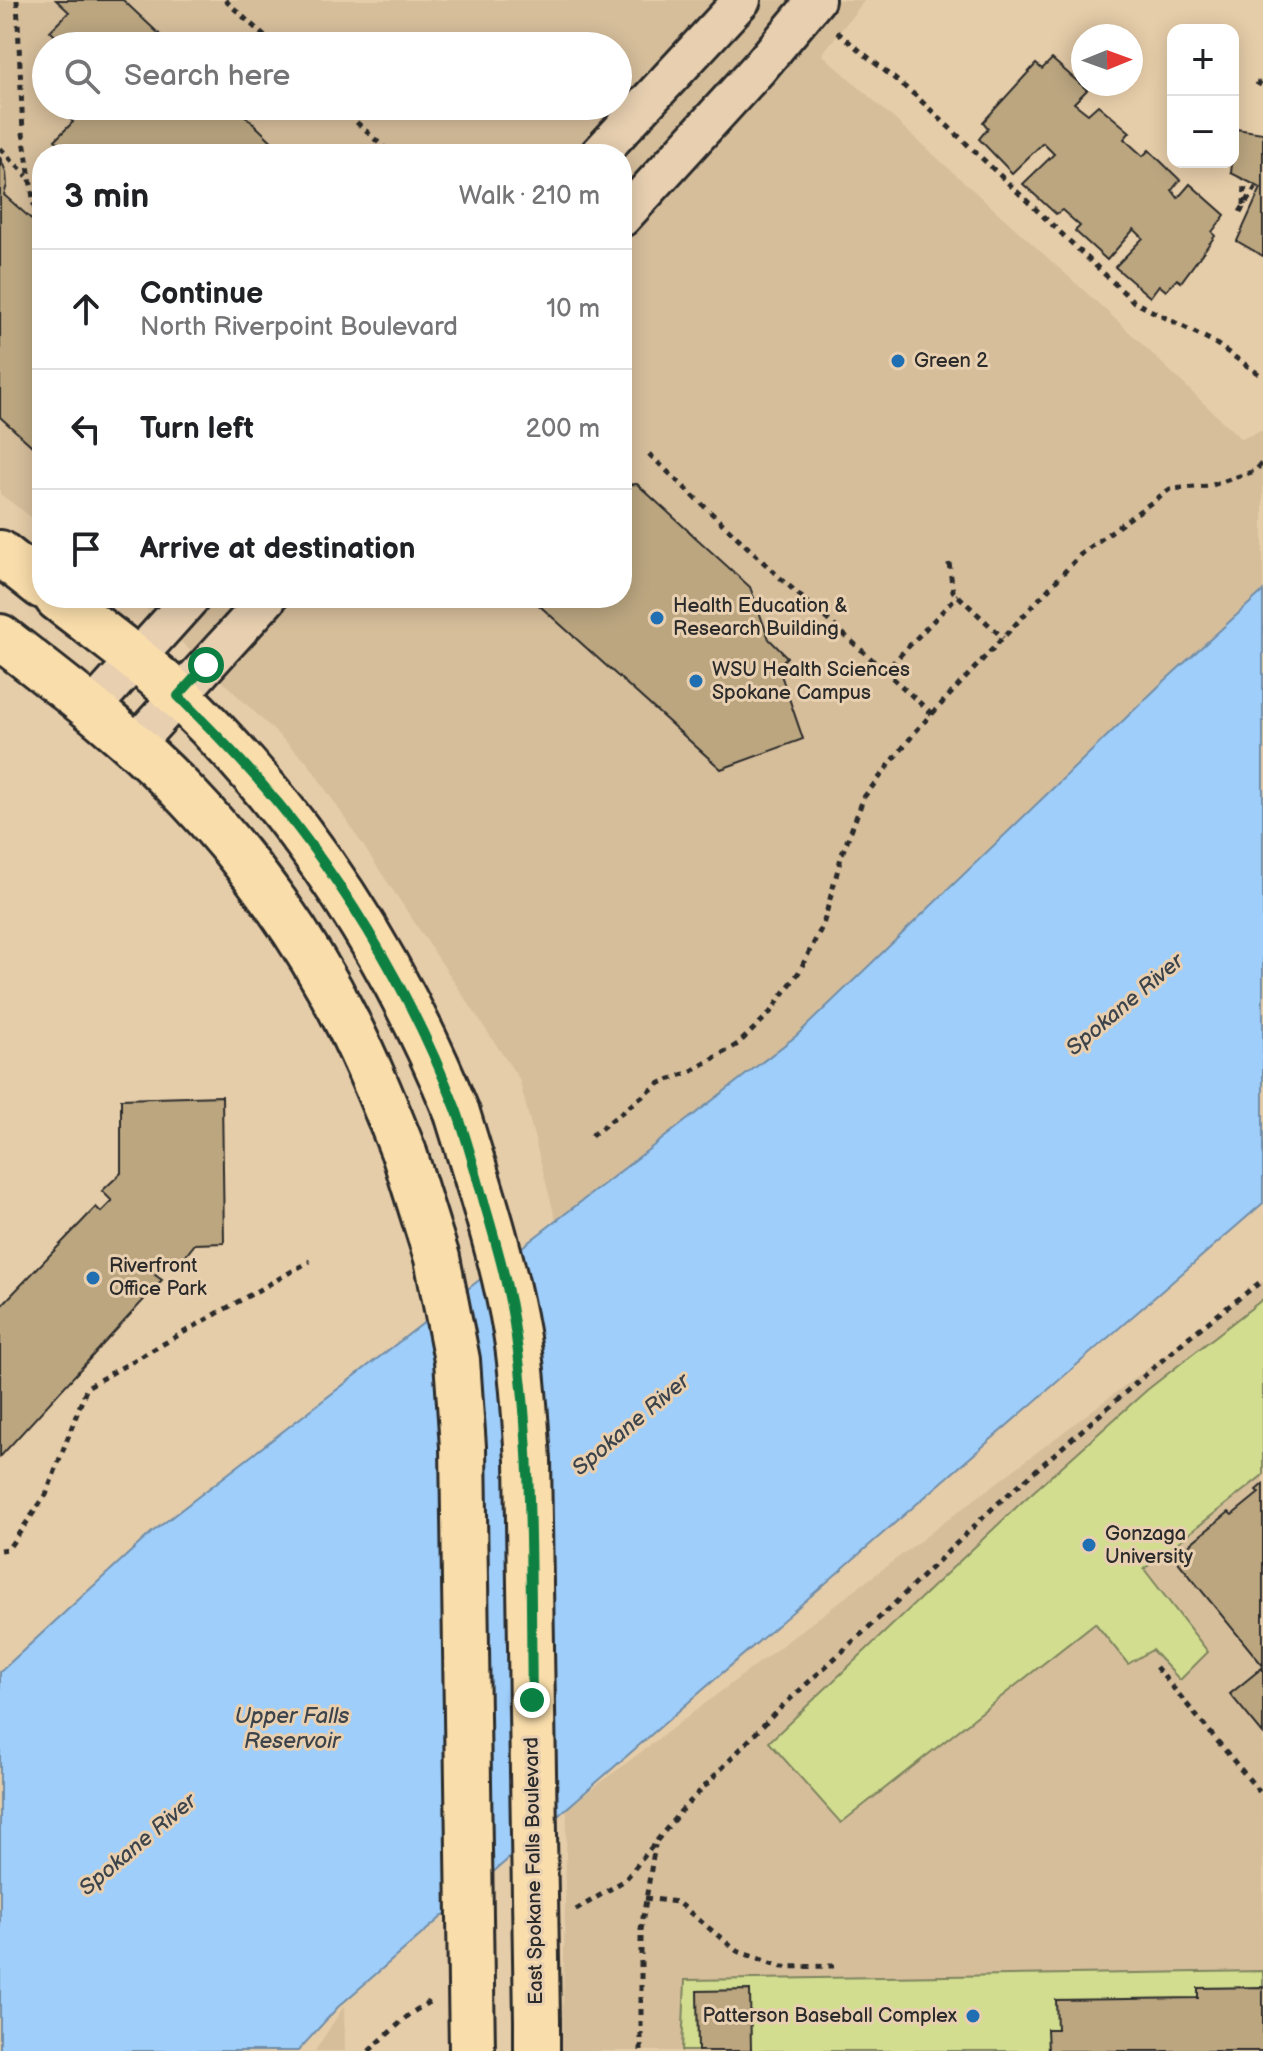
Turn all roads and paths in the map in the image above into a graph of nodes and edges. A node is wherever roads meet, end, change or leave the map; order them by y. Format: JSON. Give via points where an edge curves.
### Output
{"nodes":[{"id":1,"x":17,"y":0,"type":"edge"},
{"id":2,"x":225,"y":0,"type":"edge"},
{"id":3,"x":742,"y":0,"type":"edge"},
{"id":4,"x":816,"y":0,"type":"edge"},
{"id":5,"x":716,"y":29,"type":"junction"},
{"id":6,"x":260,"y":32,"type":"edge"},
{"id":7,"x":837,"y":32,"type":"dead end"},
{"id":8,"x":759,"y":68,"type":"junction"},
{"id":9,"x":1256,"y":82,"type":"dead end"},
{"id":10,"x":1263,"y":86,"type":"edge"},
{"id":11,"x":632,"y":119,"type":"edge"},
{"id":12,"x":354,"y":120,"type":"edge"},
{"id":13,"x":631,"y":120,"type":"edge"},
{"id":14,"x":380,"y":144,"type":"edge"},
{"id":15,"x":608,"y":144,"type":"edge"},
{"id":16,"x":0,"y":148,"type":"edge"},
{"id":17,"x":29,"y":178,"type":"junction"},
{"id":18,"x":1245,"y":183,"type":"dead end"},
{"id":19,"x":1256,"y":187,"type":"dead end"},
{"id":20,"x":32,"y":195,"type":"edge"},
{"id":21,"x":1244,"y":206,"type":"junction"},
{"id":22,"x":632,"y":207,"type":"edge"},
{"id":23,"x":1240,"y":212,"type":"dead end"},
{"id":24,"x":1263,"y":377,"type":"edge"},
{"id":25,"x":649,"y":454,"type":"dead end"},
{"id":26,"x":1263,"y":462,"type":"edge"},
{"id":27,"x":0,"y":553,"type":"edge"},
{"id":28,"x":949,"y":563,"type":"dead end"},
{"id":29,"x":32,"y":578,"type":"edge"},
{"id":30,"x":958,"y":595,"type":"junction"},
{"id":31,"x":70,"y":608,"type":"edge"},
{"id":32,"x":182,"y":608,"type":"edge"},
{"id":33,"x":259,"y":608,"type":"edge"},
{"id":34,"x":0,"y":637,"type":"edge"},
{"id":35,"x":1003,"y":638,"type":"junction"},
{"id":36,"x":135,"y":659,"type":"junction"},
{"id":37,"x":885,"y":671,"type":"junction"},
{"id":38,"x":178,"y":696,"type":"junction"},
{"id":39,"x":92,"y":708,"type":"junction"},
{"id":40,"x":932,"y":714,"type":"junction"},
{"id":41,"x":134,"y":745,"type":"junction"},
{"id":42,"x":591,"y":1136,"type":"dead end"},
{"id":43,"x":310,"y":1261,"type":"dead end"},
{"id":44,"x":1263,"y":1280,"type":"edge"},
{"id":45,"x":0,"y":1550,"type":"edge"},
{"id":46,"x":1156,"y":1667,"type":"dead end"},
{"id":47,"x":1263,"y":1796,"type":"edge"},
{"id":48,"x":656,"y":1842,"type":"junction"},
{"id":49,"x":645,"y":1898,"type":"junction"},
{"id":50,"x":572,"y":1913,"type":"dead end"},
{"id":51,"x":834,"y":1966,"type":"dead end"},
{"id":52,"x":437,"y":1997,"type":"dead end"},
{"id":53,"x":537,"y":2036,"type":"edge"},
{"id":54,"x":369,"y":2051,"type":"edge"},
{"id":55,"x":472,"y":2051,"type":"edge"},
{"id":56,"x":641,"y":2051,"type":"edge"}],
"edges":[{"from":1,"to":17,"type":"path"},
{"from":2,"to":6,"type":"path"},
{"from":3,"to":5,"type":"street"},
{"from":4,"to":8,"type":"street"},
{"from":5,"to":8,"type":"street"},
{"from":5,"to":11,"type":"street"},
{"from":7,"to":24,"type":"path","via":[[916,96],[1134,302],[1212,341]]},
{"from":8,"to":22,"type":"street"},
{"from":9,"to":10,"type":"path"},
{"from":12,"to":14,"type":"path"},
{"from":13,"to":15,"type":"street"},
{"from":16,"to":17,"type":"path"},
{"from":17,"to":20,"type":"path"},
{"from":18,"to":21,"type":"path"},
{"from":19,"to":21,"type":"path"},
{"from":21,"to":23,"type":"path"},
{"from":25,"to":37,"type":"path"},
{"from":26,"to":35,"type":"path","via":[[1255,471],[1209,486],[1170,489],[1083,552]]},
{"from":27,"to":29,"type":"main road"},
{"from":28,"to":30,"type":"path"},
{"from":30,"to":35,"type":"path"},
{"from":30,"to":37,"type":"path"},
{"from":31,"to":36,"type":"main road","name":"East Spokane Falls Boulevard"},
{"from":32,"to":36,"type":"street"},
{"from":33,"to":38,"type":"street"},
{"from":34,"to":39,"type":"main road"},
{"from":35,"to":40,"type":"path"},
{"from":36,"to":38,"type":"main road","name":"East Spokane Falls Boulevard"},
{"from":36,"to":39,"type":"street"},
{"from":37,"to":40,"type":"path"},
{"from":38,"to":41,"type":"street"},
{"from":38,"to":53,"type":"main road","name":"East Spokane Falls Boulevard","bridge":true,"via":[[306,838],[378,948],[457,1113],[503,1270],[516,1334],[528,1460]]},
{"from":39,"to":41,"type":"main road"},
{"from":40,"to":42,"type":"path","via":[[864,797],[823,925],[769,1014],[738,1044],[660,1083]]},
{"from":41,"to":55,"type":"main road","bridge":true,"via":[[236,854],[292,929],[345,1018],[404,1153],[437,1258],[457,1360],[463,1447]]},
{"from":43,"to":45,"type":"path","via":[[87,1387],[46,1495],[8,1549]]},
{"from":44,"to":48,"type":"path","via":[[1190,1336],[996,1505],[776,1712]]},
{"from":46,"to":47,"type":"path"},
{"from":48,"to":49,"type":"path"},
{"from":48,"to":50,"type":"path","via":[[625,1880]]},
{"from":49,"to":51,"type":"path","via":[[677,1902],[737,1951],[782,1967]]},
{"from":49,"to":56,"type":"path"},
{"from":52,"to":54,"type":"path"}]}
